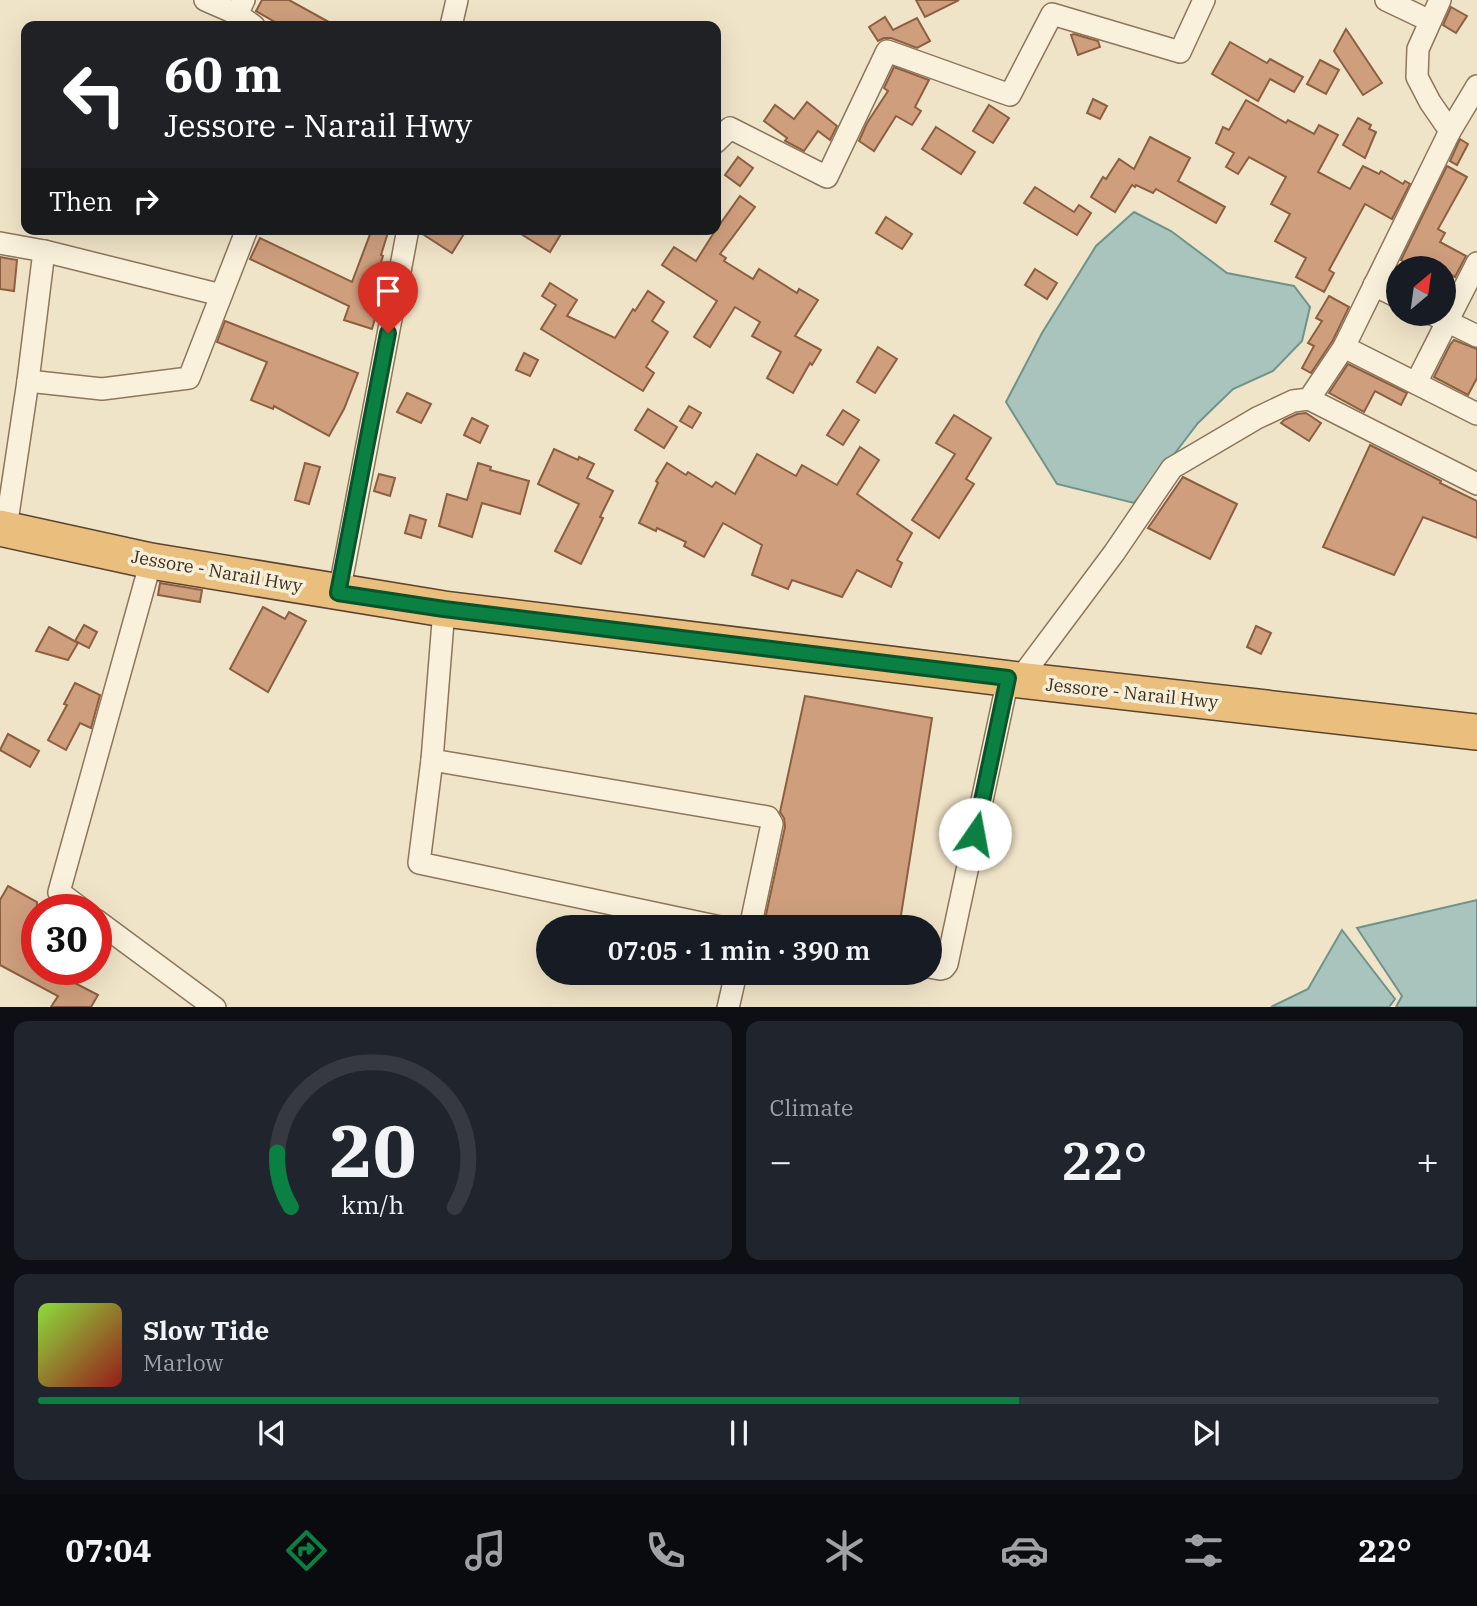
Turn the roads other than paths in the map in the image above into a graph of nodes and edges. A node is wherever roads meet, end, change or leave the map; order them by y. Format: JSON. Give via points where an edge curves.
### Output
{"nodes":[{"id":1,"x":205,"y":0,"type":"edge"},
{"id":2,"x":457,"y":0,"type":"edge"},
{"id":3,"x":1204,"y":0,"type":"edge"},
{"id":4,"x":1387,"y":0,"type":"edge"},
{"id":5,"x":1440,"y":0,"type":"edge"},
{"id":6,"x":245,"y":14,"type":"edge"},
{"id":7,"x":1428,"y":20,"type":"dead end"},
{"id":8,"x":452,"y":21,"type":"edge"},
{"id":9,"x":1477,"y":86,"type":"edge"},
{"id":10,"x":1450,"y":131,"type":"junction"},
{"id":11,"x":721,"y":137,"type":"edge"},
{"id":12,"x":245,"y":235,"type":"edge"},
{"id":13,"x":407,"y":235,"type":"edge"},
{"id":14,"x":0,"y":243,"type":"edge"},
{"id":15,"x":44,"y":251,"type":"junction"},
{"id":16,"x":1477,"y":263,"type":"edge"},
{"id":17,"x":1374,"y":285,"type":"junction"},
{"id":18,"x":1386,"y":291,"type":"edge"},
{"id":19,"x":1456,"y":293,"type":"edge"},
{"id":20,"x":221,"y":295,"type":"junction"},
{"id":21,"x":1436,"y":326,"type":"edge"},
{"id":22,"x":1456,"y":326,"type":"edge"},
{"id":23,"x":1477,"y":336,"type":"edge"},
{"id":24,"x":1344,"y":347,"type":"junction"},
{"id":25,"x":27,"y":381,"type":"junction"},
{"id":26,"x":1416,"y":383,"type":"junction"},
{"id":27,"x":1309,"y":399,"type":"junction"},
{"id":28,"x":1477,"y":414,"type":"edge"},
{"id":29,"x":1477,"y":484,"type":"edge"},
{"id":30,"x":3,"y":528,"type":"edge"},
{"id":31,"x":151,"y":561,"type":"junction"},
{"id":32,"x":338,"y":593,"type":"junction"},
{"id":33,"x":444,"y":609,"type":"junction"},
{"id":34,"x":1014,"y":679,"type":"junction"},
{"id":35,"x":1477,"y":732,"type":"edge"},
{"id":36,"x":432,"y":760,"type":"junction"},
{"id":37,"x":62,"y":894,"type":"edge"},
{"id":38,"x":664,"y":915,"type":"edge"},
{"id":39,"x":753,"y":915,"type":"edge"},
{"id":40,"x":112,"y":932,"type":"edge"},
{"id":41,"x":942,"y":968,"type":"edge"},
{"id":42,"x":733,"y":985,"type":"edge"},
{"id":43,"x":215,"y":1007,"type":"edge"},
{"id":44,"x":728,"y":1007,"type":"edge"}],
"edges":[{"from":1,"to":6,"type":"street"},
{"from":2,"to":8,"type":"street"},
{"from":3,"to":11,"type":"street","via":[[1180,52],[1052,14],[1010,95],[887,51],[827,177],[730,128]]},
{"from":4,"to":7,"type":"street"},
{"from":5,"to":10,"type":"street","via":[[1418,49],[1417,77]]},
{"from":9,"to":10,"type":"street"},
{"from":10,"to":17,"type":"street"},
{"from":12,"to":20,"type":"street"},
{"from":13,"to":32,"type":"street"},
{"from":14,"to":15,"type":"street"},
{"from":15,"to":20,"type":"street"},
{"from":15,"to":25,"type":"street"},
{"from":16,"to":19,"type":"street"},
{"from":17,"to":18,"type":"street"},
{"from":17,"to":24,"type":"street"},
{"from":20,"to":25,"type":"street","via":[[189,378],[102,390]]},
{"from":21,"to":26,"type":"street"},
{"from":22,"to":23,"type":"street"},
{"from":24,"to":26,"type":"street"},
{"from":24,"to":27,"type":"street"},
{"from":25,"to":30,"type":"street"},
{"from":26,"to":28,"type":"street"},
{"from":27,"to":29,"type":"street"},
{"from":27,"to":34,"type":"street","via":[[1293,401],[1257,418],[1172,468],[1114,554]]},
{"from":30,"to":31,"type":"highway","name":"Jessore - Narail Hwy"},
{"from":31,"to":32,"type":"highway","name":"Jessore - Narail Hwy"},
{"from":31,"to":37,"type":"street"},
{"from":32,"to":33,"type":"highway","name":"Jessore - Narail Hwy"},
{"from":33,"to":34,"type":"highway","name":"Jessore - Narail Hwy"},
{"from":33,"to":36,"type":"street"},
{"from":34,"to":35,"type":"highway","name":"Jessore - Narail Hwy"},
{"from":34,"to":41,"type":"street","via":[[947,964]]},
{"from":36,"to":38,"type":"street","via":[[419,863]]},
{"from":36,"to":39,"type":"street","via":[[768,817],[772,824]]},
{"from":40,"to":43,"type":"street"},
{"from":42,"to":44,"type":"street"}]}
